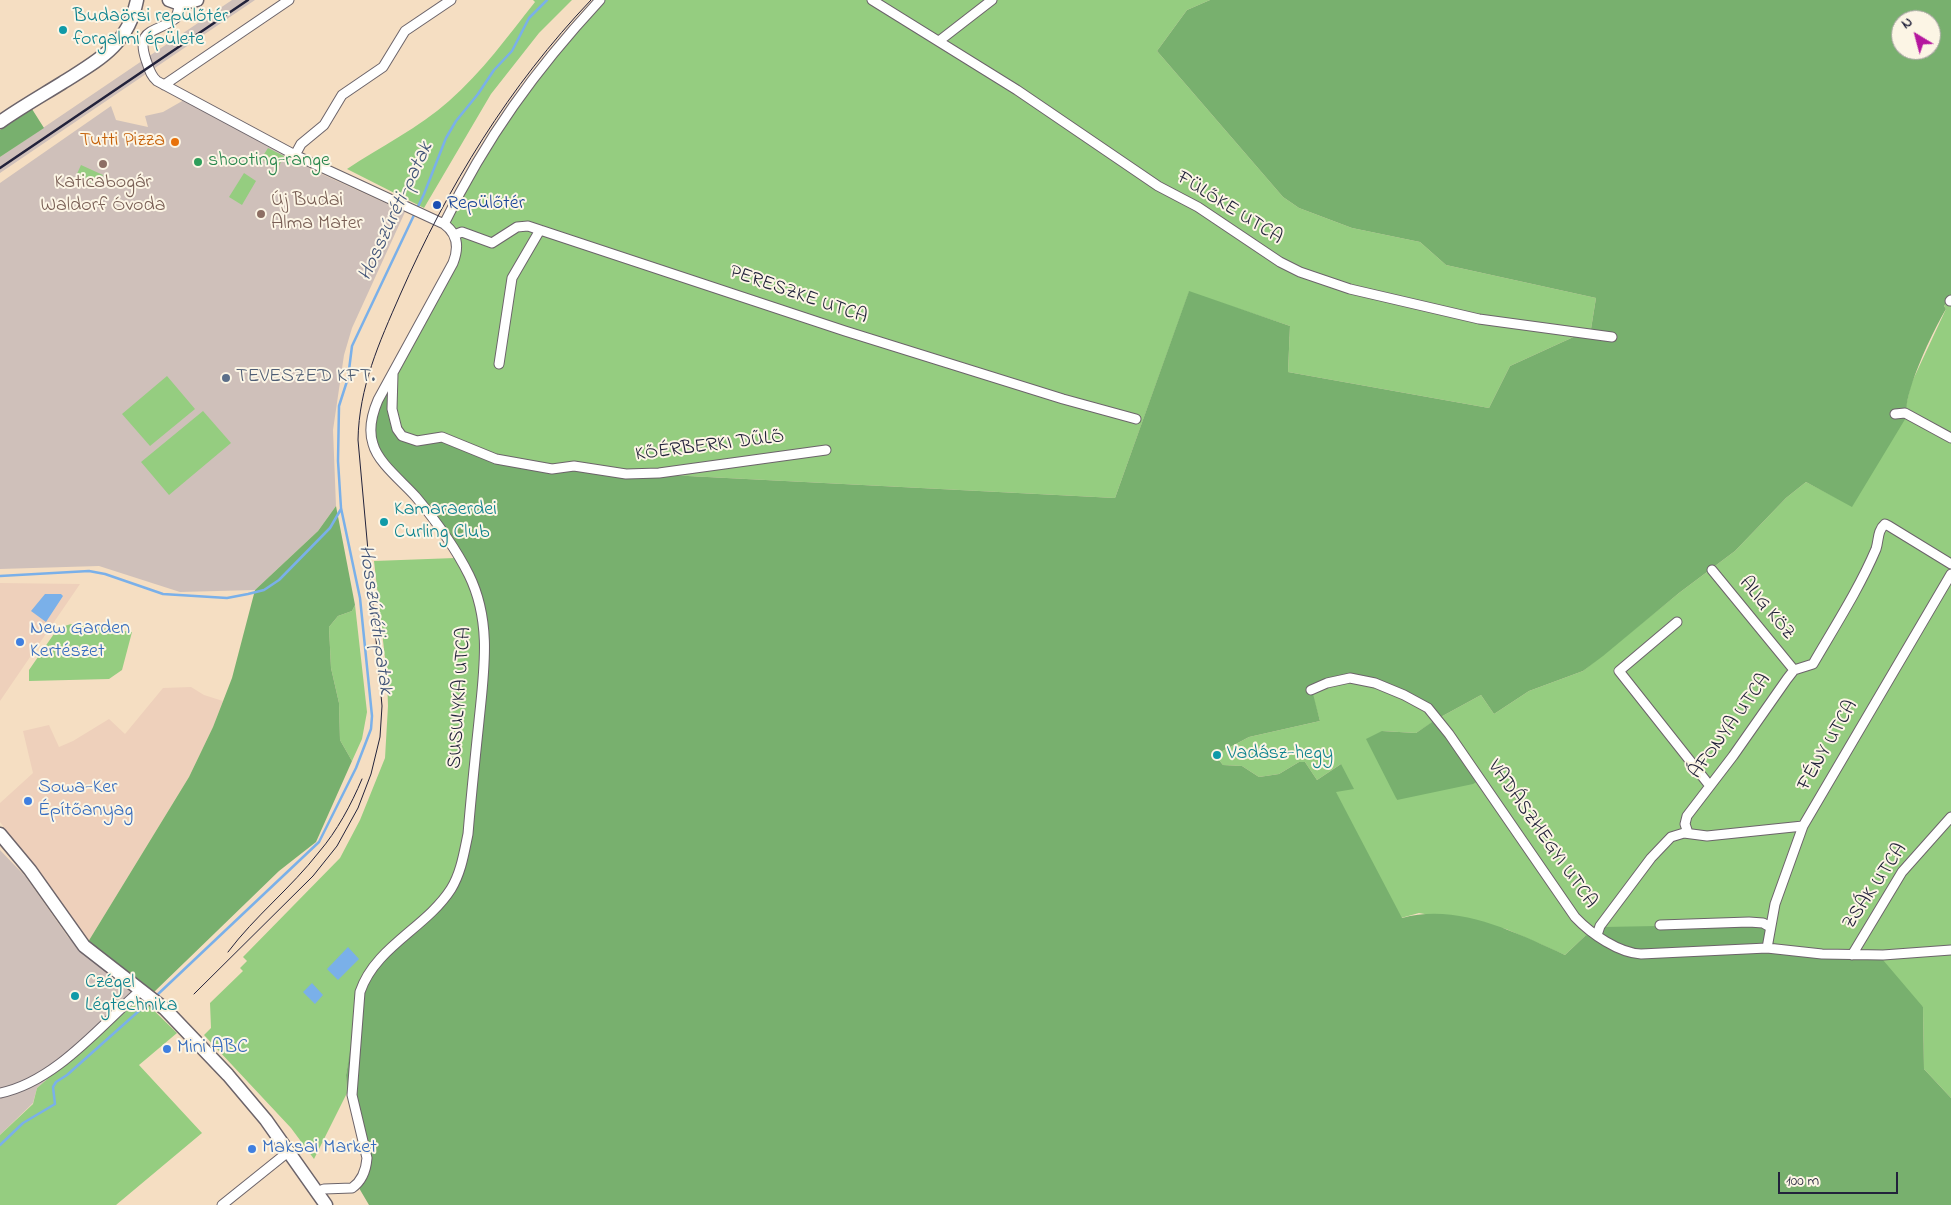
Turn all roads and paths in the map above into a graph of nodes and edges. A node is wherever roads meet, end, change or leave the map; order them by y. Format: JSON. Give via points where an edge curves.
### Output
{"nodes":[{"id":1,"x":136,"y":0,"type":"edge"},
{"id":2,"x":197,"y":0,"type":"edge"},
{"id":3,"x":289,"y":0,"type":"edge"},
{"id":4,"x":451,"y":0,"type":"edge"},
{"id":5,"x":600,"y":0,"type":"edge"},
{"id":6,"x":872,"y":0,"type":"edge"},
{"id":7,"x":992,"y":0,"type":"edge"},
{"id":8,"x":174,"y":2,"type":"edge"},
{"id":9,"x":939,"y":41,"type":"junction"},
{"id":10,"x":164,"y":85,"type":"junction"},
{"id":11,"x":0,"y":122,"type":"edge"},
{"id":12,"x":295,"y":155,"type":"junction"},
{"id":13,"x":444,"y":224,"type":"junction"},
{"id":14,"x":540,"y":230,"type":"junction"},
{"id":15,"x":454,"y":235,"type":"junction"},
{"id":16,"x":1612,"y":337,"type":"dead end"},
{"id":17,"x":498,"y":364,"type":"dead end"},
{"id":18,"x":393,"y":371,"type":"junction"},
{"id":19,"x":1895,"y":414,"type":"dead end"},
{"id":20,"x":1136,"y":419,"type":"dead end"},
{"id":21,"x":1951,"y":438,"type":"edge"},
{"id":22,"x":826,"y":450,"type":"dead end"},
{"id":23,"x":1951,"y":564,"type":"edge"},
{"id":24,"x":1712,"y":570,"type":"dead end"},
{"id":25,"x":1951,"y":574,"type":"edge"},
{"id":26,"x":1677,"y":622,"type":"dead end"},
{"id":27,"x":1794,"y":670,"type":"junction"},
{"id":28,"x":1312,"y":690,"type":"dead end"},
{"id":29,"x":1710,"y":786,"type":"junction"},
{"id":30,"x":1951,"y":817,"type":"edge"},
{"id":31,"x":1803,"y":826,"type":"junction"},
{"id":32,"x":1688,"y":833,"type":"junction"},
{"id":33,"x":0,"y":834,"type":"edge"},
{"id":34,"x":1660,"y":925,"type":"dead end"},
{"id":35,"x":1770,"y":926,"type":"junction"},
{"id":36,"x":1597,"y":935,"type":"junction"},
{"id":37,"x":1767,"y":948,"type":"junction"},
{"id":38,"x":1951,"y":950,"type":"edge"},
{"id":39,"x":1852,"y":956,"type":"junction"},
{"id":40,"x":149,"y":996,"type":"junction"},
{"id":41,"x":0,"y":1093,"type":"edge"},
{"id":42,"x":288,"y":1152,"type":"junction"},
{"id":43,"x":317,"y":1192,"type":"junction"},
{"id":44,"x":222,"y":1205,"type":"edge"},
{"id":45,"x":326,"y":1205,"type":"edge"}],
"edges":[{"from":1,"to":11,"type":"street","via":[[130,23],[113,48]]},
{"from":2,"to":8,"type":"street"},
{"from":3,"to":10,"type":"street"},
{"from":4,"to":12,"type":"street","via":[[405,32],[384,67],[342,95],[324,125],[301,144]]},
{"from":5,"to":13,"type":"street","via":[[563,40],[513,104]]},
{"from":6,"to":9,"type":"street","name":"FÜLŐKE UTCA"},
{"from":7,"to":9,"type":"street"},
{"from":8,"to":10,"type":"street","via":[[176,18],[143,38],[142,49],[150,74]]},
{"from":9,"to":16,"type":"street","name":"FÜLŐKE UTCA","via":[[1122,163],[1300,272],[1358,292],[1479,319]]},
{"from":10,"to":12,"type":"street"},
{"from":12,"to":13,"type":"street"},
{"from":13,"to":15,"type":"street"},
{"from":14,"to":15,"type":"street","name":"PERESZKE UTCA","via":[[517,226],[492,244],[462,232]]},
{"from":14,"to":17,"type":"street","via":[[512,278]]},
{"from":14,"to":20,"type":"street","name":"PERESZKE UTCA","via":[[844,330]]},
{"from":15,"to":18,"type":"street","name":"SUSULYKA UTCA","via":[[457,248],[453,262]]},
{"from":18,"to":22,"type":"street","name":"KŐÉRBERKI DŰLŐ","via":[[392,410],[402,436],[417,441],[442,437],[496,459],[552,469],[574,466],[626,474],[659,473]]},
{"from":18,"to":43,"type":"street","name":"SUSULYKA UTCA","via":[[373,412],[372,444],[380,459],[399,477],[446,535],[469,576],[482,612],[484,665],[463,861],[452,888],[443,900],[376,963],[363,983],[352,1095],[366,1166],[361,1180],[352,1188]]},
{"from":19,"to":21,"type":"street","via":[[1905,413]]},
{"from":23,"to":27,"type":"street","name":"ÁFONYA UTCA","via":[[1885,524],[1856,588],[1813,664]]},
{"from":24,"to":27,"type":"street","name":"ALIG KÖZ"},
{"from":25,"to":31,"type":"street","name":"FÉNY UTCA"},
{"from":26,"to":29,"type":"street","via":[[1619,671]]},
{"from":27,"to":29,"type":"street","name":"ÁFONYA UTCA"},
{"from":28,"to":36,"type":"street","name":"VADÁSZHEGYI UTCA","via":[[1339,679],[1361,679],[1428,708],[1570,910],[1581,924]]},
{"from":29,"to":32,"type":"street","name":"ÁFONYA UTCA","via":[[1687,816]]},
{"from":30,"to":39,"type":"street","name":"ZSÁK UTCA","via":[[1906,867]]},
{"from":31,"to":32,"type":"street","via":[[1706,836]]},
{"from":31,"to":35,"type":"street","name":"FÉNY UTCA"},
{"from":32,"to":36,"type":"street","via":[[1677,834],[1665,841],[1600,926]]},
{"from":33,"to":40,"type":"street","via":[[84,946]]},
{"from":34,"to":35,"type":"street","via":[[1749,922]]},
{"from":35,"to":37,"type":"street","name":"FÉNY UTCA"},
{"from":36,"to":37,"type":"street","name":"VADÁSZHEGYI UTCA","via":[[1633,954]]},
{"from":37,"to":39,"type":"street","name":"VADÁSZHEGYI UTCA"},
{"from":38,"to":39,"type":"street","name":"VADÁSZHEGYI UTCA"},
{"from":40,"to":41,"type":"street","via":[[32,1083]]},
{"from":40,"to":42,"type":"street","via":[[187,1030],[228,1075]]},
{"from":42,"to":43,"type":"street"},
{"from":42,"to":44,"type":"street"},
{"from":43,"to":45,"type":"street"}]}
